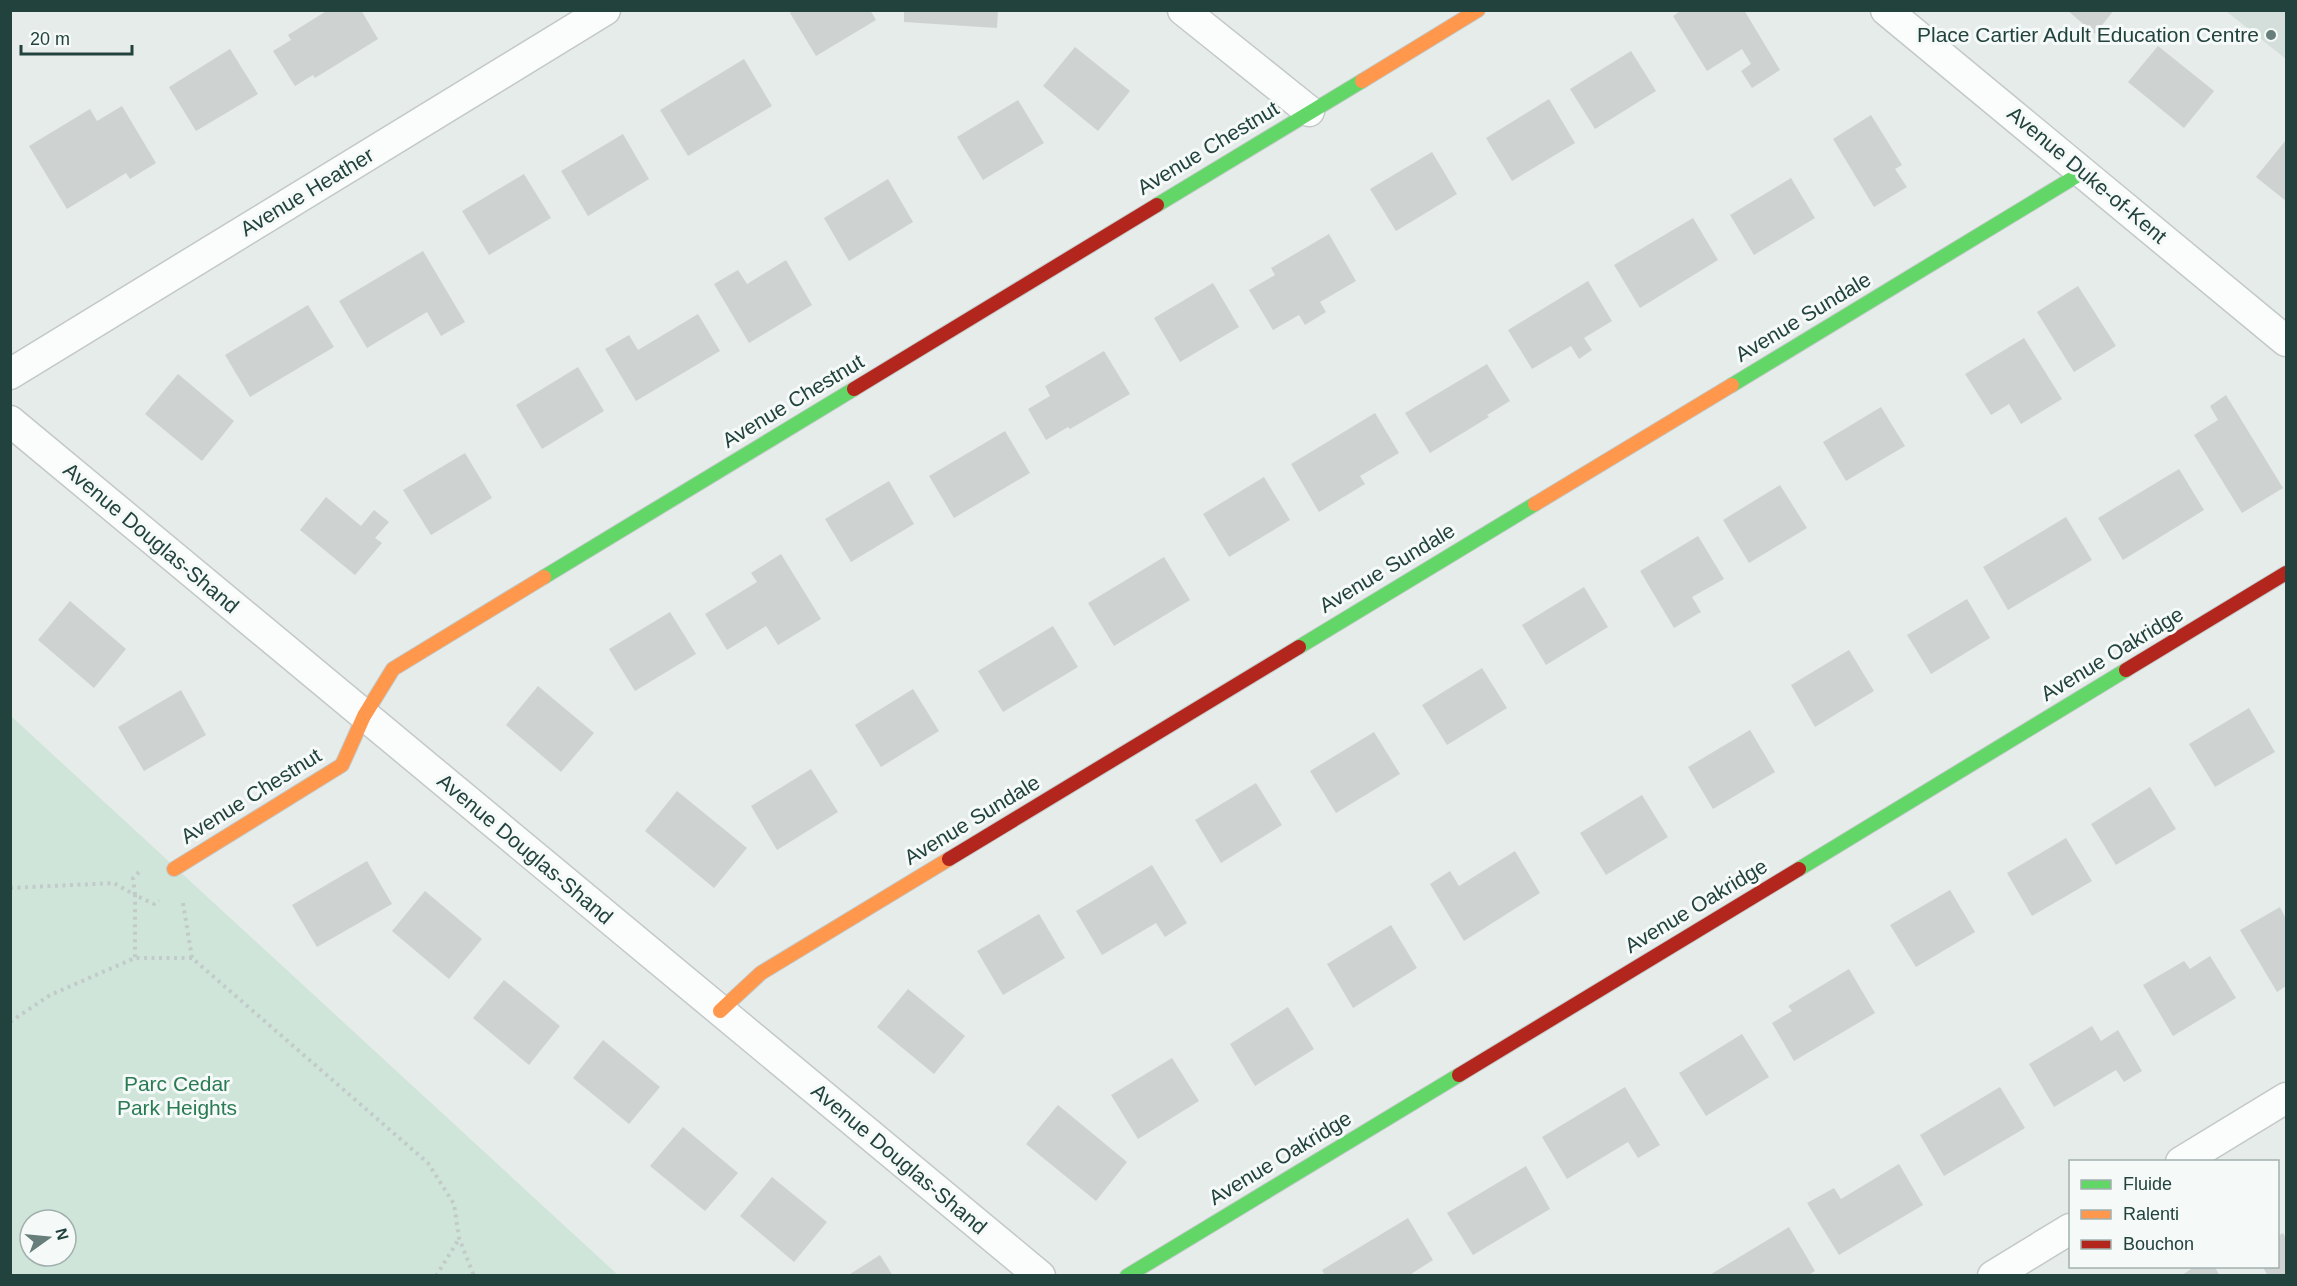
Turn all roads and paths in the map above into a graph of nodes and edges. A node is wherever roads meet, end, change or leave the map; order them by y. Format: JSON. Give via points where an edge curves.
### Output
{"nodes":[{"id":1,"x":605,"y":10,"type":"edge"},
{"id":2,"x":1183,"y":10,"type":"edge"},
{"id":3,"x":1478,"y":10,"type":"edge"},
{"id":4,"x":1886,"y":10,"type":"edge"},
{"id":5,"x":1309,"y":111,"type":"junction"},
{"id":6,"x":2083,"y":172,"type":"junction"},
{"id":7,"x":2286,"y":341,"type":"edge"},
{"id":8,"x":10,"y":374,"type":"edge"},
{"id":9,"x":10,"y":421,"type":"edge"},
{"id":10,"x":2286,"y":573,"type":"edge"},
{"id":11,"x":364,"y":716,"type":"junction"},
{"id":12,"x":174,"y":869,"type":"dead end"},
{"id":13,"x":133,"y":878,"type":"dead end"},
{"id":14,"x":10,"y":888,"type":"edge"},
{"id":15,"x":135,"y":895,"type":"junction"},
{"id":16,"x":183,"y":902,"type":"dead end"},
{"id":17,"x":154,"y":904,"type":"dead end"},
{"id":18,"x":135,"y":958,"type":"junction"},
{"id":19,"x":192,"y":958,"type":"junction"},
{"id":20,"x":720,"y":1011,"type":"junction"},
{"id":21,"x":10,"y":1022,"type":"edge"},
{"id":22,"x":2286,"y":1098,"type":"edge"},
{"id":23,"x":2183,"y":1160,"type":"edge"},
{"id":24,"x":2069,"y":1230,"type":"edge"},
{"id":25,"x":459,"y":1238,"type":"junction"},
{"id":26,"x":436,"y":1275,"type":"edge"},
{"id":27,"x":474,"y":1275,"type":"edge"},
{"id":28,"x":1040,"y":1275,"type":"edge"},
{"id":29,"x":1127,"y":1275,"type":"edge"},
{"id":30,"x":1993,"y":1275,"type":"edge"}],
"edges":[{"from":1,"to":8,"type":"street","name":"Avenue Heather"},
{"from":2,"to":5,"type":"street"},
{"from":3,"to":5,"type":"street","name":"Avenue Chestnut"},
{"from":4,"to":6,"type":"street","name":"Avenue Duke-of-Kent"},
{"from":5,"to":11,"type":"street","name":"Avenue Chestnut","via":[[393,669]]},
{"from":6,"to":7,"type":"street","name":"Avenue Duke-of-Kent"},
{"from":6,"to":20,"type":"street","name":"Avenue Sundale","via":[[761,973]]},
{"from":9,"to":11,"type":"street","name":"Avenue Douglas-Shand"},
{"from":10,"to":29,"type":"street","name":"Avenue Oakridge"},
{"from":11,"to":12,"type":"street","name":"Avenue Chestnut","via":[[342,765]]},
{"from":11,"to":20,"type":"street","name":"Avenue Douglas-Shand"},
{"from":13,"to":15,"type":"path"},
{"from":14,"to":15,"type":"path","via":[[114,883]]},
{"from":15,"to":17,"type":"path"},
{"from":15,"to":18,"type":"path"},
{"from":16,"to":19,"type":"path"},
{"from":18,"to":19,"type":"path"},
{"from":18,"to":21,"type":"path","via":[[50,994]]},
{"from":19,"to":25,"type":"path","via":[[428,1163],[454,1204]]},
{"from":20,"to":28,"type":"street","name":"Avenue Douglas-Shand"},
{"from":22,"to":23,"type":"street"},
{"from":24,"to":30,"type":"street"},
{"from":25,"to":26,"type":"path"},
{"from":25,"to":27,"type":"path"}]}
